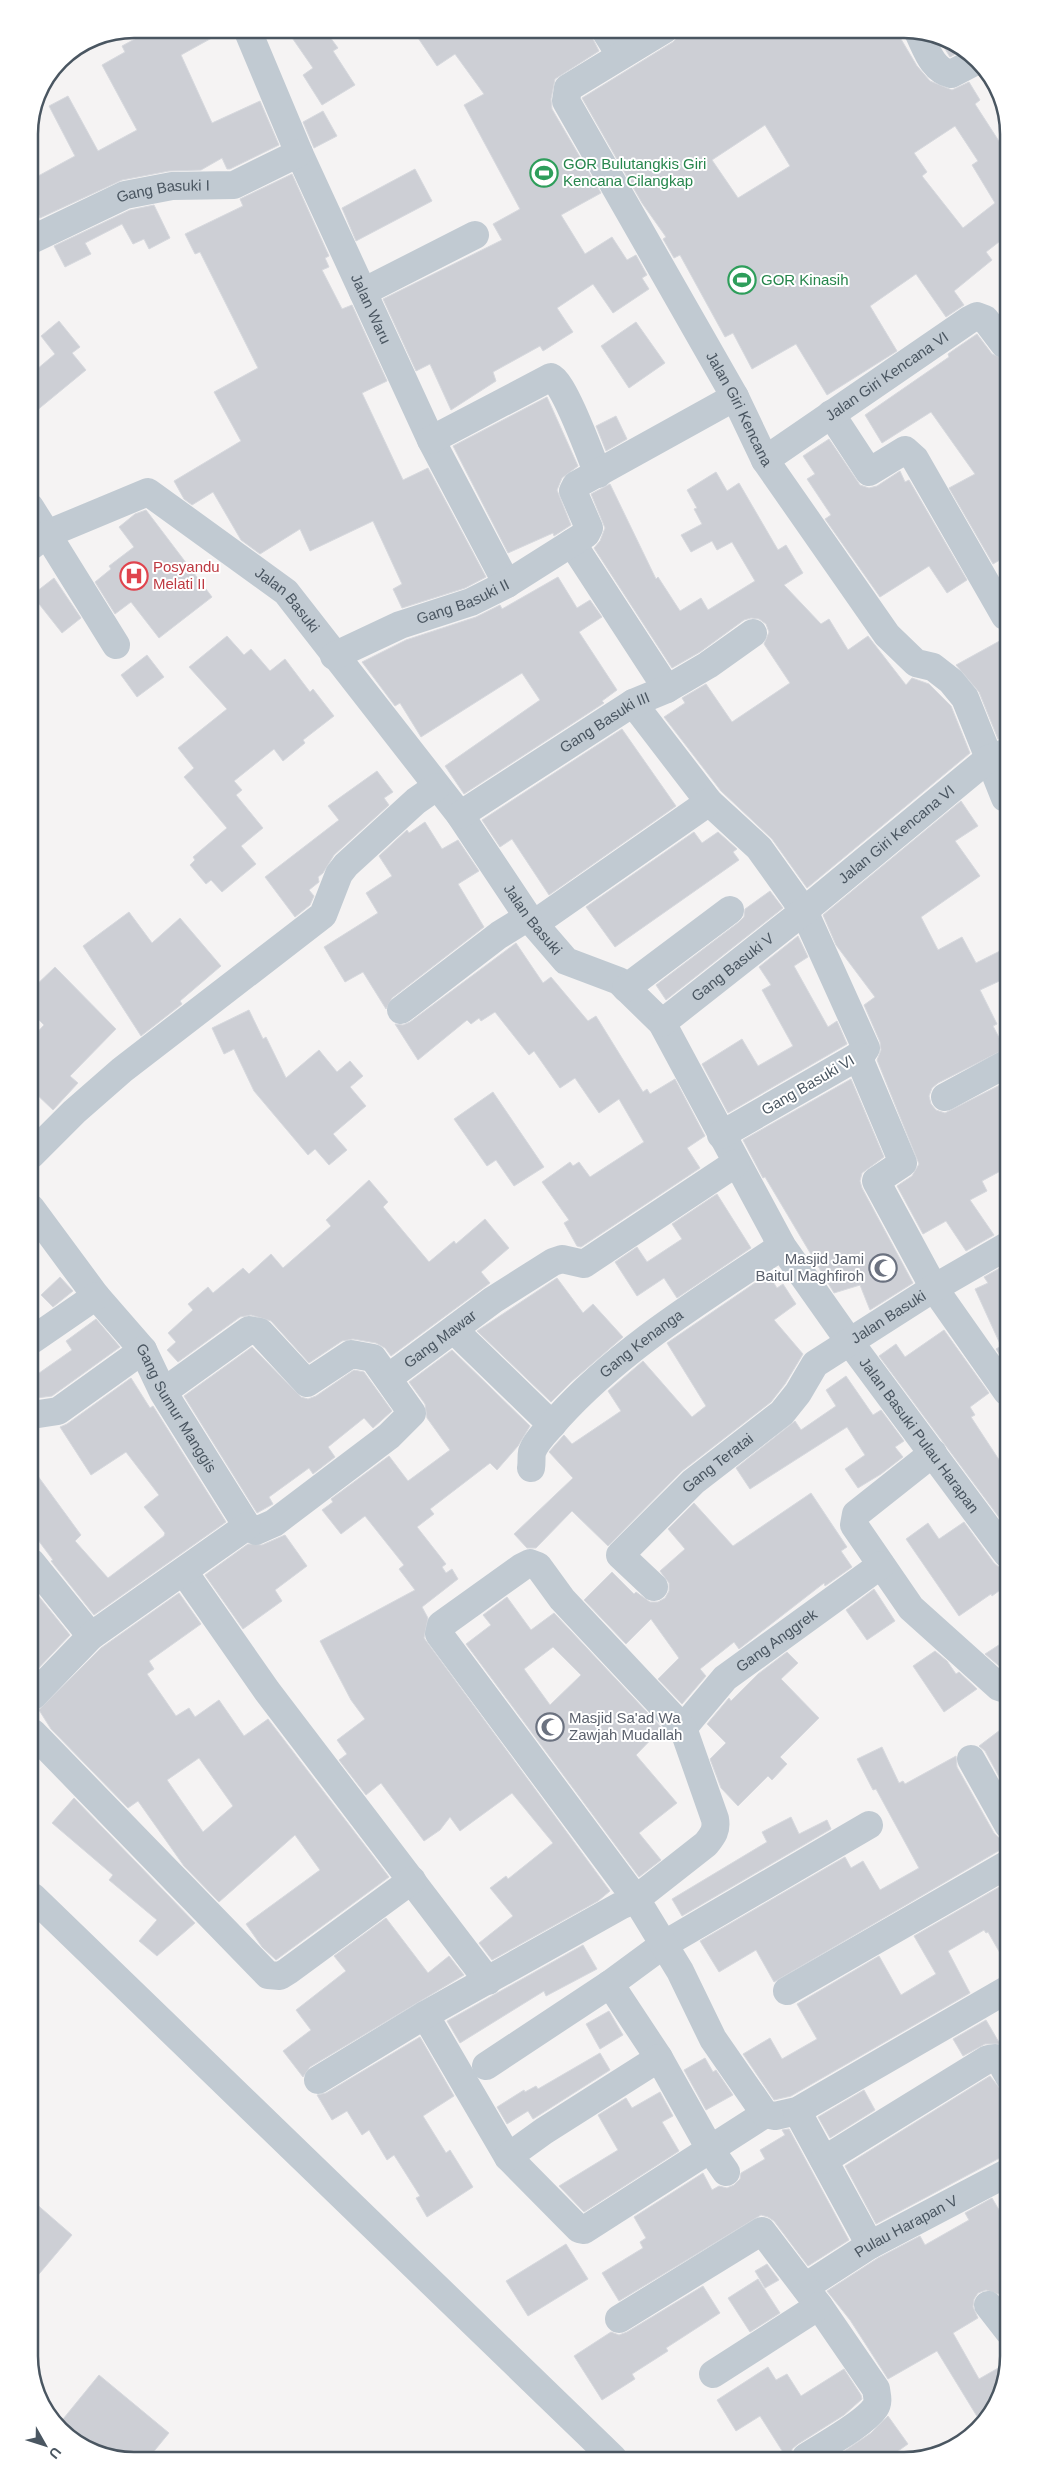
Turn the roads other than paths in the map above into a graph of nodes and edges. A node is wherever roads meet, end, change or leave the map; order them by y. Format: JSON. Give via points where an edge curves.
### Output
{"nodes":[{"id":1,"x":251,"y":38,"type":"edge"},
{"id":2,"x":610,"y":38,"type":"edge"},
{"id":3,"x":649,"y":38,"type":"edge"},
{"id":4,"x":921,"y":39,"type":"edge"},
{"id":5,"x":620,"y":55,"type":"junction"},
{"id":6,"x":970,"y":64,"type":"edge"},
{"id":7,"x":299,"y":153,"type":"junction"},
{"id":8,"x":475,"y":235,"type":"dead end"},
{"id":9,"x":38,"y":237,"type":"edge"},
{"id":10,"x":363,"y":292,"type":"junction"},
{"id":11,"x":1000,"y":339,"type":"edge"},
{"id":12,"x":735,"y":397,"type":"junction"},
{"id":13,"x":831,"y":414,"type":"junction"},
{"id":14,"x":431,"y":440,"type":"junction"},
{"id":15,"x":765,"y":460,"type":"junction"},
{"id":16,"x":598,"y":474,"type":"junction"},
{"id":17,"x":579,"y":539,"type":"junction"},
{"id":18,"x":38,"y":541,"type":"edge"},
{"id":19,"x":507,"y":584,"type":"junction"},
{"id":20,"x":1000,"y":607,"type":"edge"},
{"id":21,"x":753,"y":632,"type":"dead end"},
{"id":22,"x":116,"y":645,"type":"dead end"},
{"id":23,"x":334,"y":656,"type":"junction"},
{"id":24,"x":666,"y":689,"type":"junction"},
{"id":25,"x":633,"y":703,"type":"junction"},
{"id":26,"x":997,"y":756,"type":"edge"},
{"id":27,"x":1000,"y":770,"type":"edge"},
{"id":28,"x":436,"y":787,"type":"junction"},
{"id":29,"x":709,"y":802,"type":"junction"},
{"id":30,"x":460,"y":815,"type":"junction"},
{"id":31,"x":730,"y":910,"type":"dead end"},
{"id":32,"x":804,"y":911,"type":"junction"},
{"id":33,"x":531,"y":920,"type":"junction"},
{"id":34,"x":626,"y":988,"type":"junction"},
{"id":35,"x":401,"y":1010,"type":"dead end"},
{"id":36,"x":662,"y":1023,"type":"junction"},
{"id":37,"x":858,"y":1056,"type":"junction"},
{"id":38,"x":1000,"y":1067,"type":"edge"},
{"id":39,"x":945,"y":1097,"type":"dead end"},
{"id":40,"x":721,"y":1135,"type":"junction"},
{"id":41,"x":38,"y":1148,"type":"edge"},
{"id":42,"x":736,"y":1163,"type":"junction"},
{"id":43,"x":38,"y":1216,"type":"edge"},
{"id":44,"x":782,"y":1246,"type":"junction"},
{"id":45,"x":1000,"y":1250,"type":"edge"},
{"id":46,"x":934,"y":1288,"type":"junction"},
{"id":47,"x":96,"y":1296,"type":"junction"},
{"id":48,"x":454,"y":1330,"type":"junction"},
{"id":49,"x":38,"y":1336,"type":"edge"},
{"id":50,"x":849,"y":1341,"type":"junction"},
{"id":51,"x":143,"y":1350,"type":"junction"},
{"id":52,"x":388,"y":1378,"type":"junction"},
{"id":53,"x":1000,"y":1382,"type":"edge"},
{"id":54,"x":163,"y":1392,"type":"junction"},
{"id":55,"x":38,"y":1413,"type":"edge"},
{"id":56,"x":552,"y":1425,"type":"junction"},
{"id":57,"x":933,"y":1453,"type":"junction"},
{"id":58,"x":531,"y":1468,"type":"dead end"},
{"id":59,"x":247,"y":1526,"type":"junction"},
{"id":60,"x":1000,"y":1544,"type":"edge"},
{"id":61,"x":880,"y":1565,"type":"junction"},
{"id":62,"x":38,"y":1570,"type":"edge"},
{"id":63,"x":184,"y":1572,"type":"junction"},
{"id":64,"x":654,"y":1587,"type":"dead end"},
{"id":65,"x":91,"y":1636,"type":"junction"},
{"id":66,"x":1000,"y":1687,"type":"edge"},
{"id":67,"x":38,"y":1691,"type":"edge"},
{"id":68,"x":683,"y":1728,"type":"junction"},
{"id":69,"x":38,"y":1739,"type":"edge"},
{"id":70,"x":971,"y":1759,"type":"dead end"},
{"id":71,"x":1000,"y":1811,"type":"edge"},
{"id":72,"x":869,"y":1825,"type":"dead end"},
{"id":73,"x":1000,"y":1869,"type":"edge"},
{"id":74,"x":412,"y":1880,"type":"junction"},
{"id":75,"x":636,"y":1899,"type":"junction"},
{"id":76,"x":38,"y":1902,"type":"edge"},
{"id":77,"x":663,"y":1945,"type":"junction"},
{"id":78,"x":488,"y":1981,"type":"junction"},
{"id":79,"x":610,"y":1984,"type":"junction"},
{"id":80,"x":787,"y":1990,"type":"dead end"},
{"id":81,"x":1000,"y":1994,"type":"edge"},
{"id":82,"x":426,"y":2015,"type":"junction"},
{"id":83,"x":659,"y":2058,"type":"junction"},
{"id":84,"x":1000,"y":2061,"type":"edge"},
{"id":85,"x":486,"y":2066,"type":"dead end"},
{"id":86,"x":318,"y":2080,"type":"dead end"},
{"id":87,"x":797,"y":2111,"type":"junction"},
{"id":88,"x":765,"y":2114,"type":"junction"},
{"id":89,"x":710,"y":2148,"type":"junction"},
{"id":90,"x":508,"y":2157,"type":"junction"},
{"id":91,"x":824,"y":2160,"type":"junction"},
{"id":92,"x":726,"y":2172,"type":"dead end"},
{"id":93,"x":1000,"y":2177,"type":"edge"},
{"id":94,"x":870,"y":2245,"type":"junction"},
{"id":95,"x":812,"y":2296,"type":"junction"},
{"id":96,"x":988,"y":2305,"type":"dead end"},
{"id":97,"x":619,"y":2319,"type":"dead end"},
{"id":98,"x":1000,"y":2320,"type":"edge"},
{"id":99,"x":714,"y":2374,"type":"dead end"},
{"id":100,"x":607,"y":2452,"type":"edge"},
{"id":101,"x":813,"y":2452,"type":"edge"}],
"edges":[{"from":1,"to":7,"type":"street","name":"Jalan Waru"},
{"from":2,"to":5,"type":"street"},
{"from":3,"to":5,"type":"street","name":"Jalan Giri Kencana"},
{"from":4,"to":6,"type":"street","via":[[933,62],[943,72],[951,74]]},
{"from":5,"to":12,"type":"street","name":"Jalan Giri Kencana","via":[[568,88],[566,101]]},
{"from":7,"to":9,"type":"street","name":"Gang Basuki I","via":[[234,185],[172,186],[125,195]]},
{"from":7,"to":10,"type":"street","name":"Jalan Waru"},
{"from":8,"to":10,"type":"street"},
{"from":10,"to":14,"type":"street","name":"Jalan Waru"},
{"from":11,"to":13,"type":"street","name":"Jalan Giri Kencana VI","via":[[985,319],[977,316]]},
{"from":12,"to":15,"type":"street","name":"Jalan Giri Kencana"},
{"from":12,"to":16,"type":"street"},
{"from":13,"to":15,"type":"street","name":"Jalan Giri Kencana VI"},
{"from":13,"to":20,"type":"street","via":[[869,472],[905,450],[915,459]]},
{"from":14,"to":16,"type":"street","via":[[551,377],[557,380],[566,398]]},
{"from":14,"to":19,"type":"street","name":"Jalan Waru"},
{"from":15,"to":26,"type":"street","name":"Jalan Giri Kencana","via":[[887,635],[916,663],[933,667],[951,681],[965,698]]},
{"from":16,"to":17,"type":"street","via":[[576,485],[573,491],[589,528]]},
{"from":17,"to":19,"type":"street","name":"Gang Basuki II"},
{"from":17,"to":24,"type":"street"},
{"from":18,"to":22,"type":"street"},
{"from":18,"to":23,"type":"street","name":"Jalan Basuki","via":[[148,492],[286,592]]},
{"from":19,"to":23,"type":"street","name":"Gang Basuki II","via":[[471,602],[400,625]]},
{"from":21,"to":24,"type":"street","name":"Gang Basuki III","via":[[708,665]]},
{"from":23,"to":28,"type":"street","name":"Jalan Basuki"},
{"from":24,"to":25,"type":"street","name":"Gang Basuki III"},
{"from":25,"to":29,"type":"street"},
{"from":25,"to":30,"type":"street","name":"Gang Basuki III"},
{"from":26,"to":27,"type":"street","name":"Jalan Giri Kencana"},
{"from":26,"to":32,"type":"street","name":"Jalan Giri Kencana VI"},
{"from":28,"to":30,"type":"street","name":"Jalan Basuki"},
{"from":28,"to":41,"type":"street","via":[[416,801],[346,865],[339,874],[323,915],[122,1070]]},
{"from":29,"to":32,"type":"street","via":[[759,848]]},
{"from":29,"to":33,"type":"street"},
{"from":30,"to":33,"type":"street","name":"Jalan Basuki"},
{"from":31,"to":34,"type":"street"},
{"from":32,"to":36,"type":"street","name":"Gang Basuki V"},
{"from":32,"to":37,"type":"street","name":"Gang Basuki VI","via":[[866,1048]]},
{"from":33,"to":34,"type":"street","name":"Jalan Basuki","via":[[566,961],[619,981]]},
{"from":33,"to":35,"type":"street","via":[[499,935]]},
{"from":34,"to":36,"type":"street","name":"Jalan Basuki"},
{"from":36,"to":40,"type":"street","name":"Jalan Basuki"},
{"from":37,"to":40,"type":"street","name":"Gang Basuki VI"},
{"from":37,"to":46,"type":"street","via":[[903,1163],[876,1181]]},
{"from":38,"to":39,"type":"street"},
{"from":40,"to":42,"type":"street","name":"Jalan Basuki"},
{"from":42,"to":44,"type":"street","name":"Jalan Basuki"},
{"from":42,"to":48,"type":"street","name":"Gang Mawar","via":[[584,1264],[562,1258],[553,1262],[493,1300]]},
{"from":43,"to":47,"type":"street","name":"Gang Sumur Manggis"},
{"from":44,"to":50,"type":"street","name":"Jalan Basuki"},
{"from":44,"to":56,"type":"street","name":"Gang Kenanga","via":[[616,1361]]},
{"from":45,"to":46,"type":"street","name":"Jalan Basuki"},
{"from":46,"to":50,"type":"street","name":"Jalan Basuki"},
{"from":46,"to":53,"type":"street"},
{"from":47,"to":49,"type":"street"},
{"from":47,"to":51,"type":"street","name":"Gang Sumur Manggis"},
{"from":48,"to":52,"type":"street","name":"Gang Mawar"},
{"from":48,"to":56,"type":"street"},
{"from":50,"to":57,"type":"street","name":"Jalan Basuki Pulau Harapan"},
{"from":50,"to":64,"type":"street","name":"Gang Teratai","via":[[815,1364],[782,1413],[694,1482],[620,1555]]},
{"from":51,"to":54,"type":"street","name":"Gang Sumur Manggis"},
{"from":51,"to":55,"type":"street","via":[[58,1411]]},
{"from":52,"to":54,"type":"street","name":"Gang Mawar","via":[[374,1358],[351,1354],[308,1384],[260,1332],[249,1330]]},
{"from":52,"to":59,"type":"street","via":[[412,1413],[405,1421],[274,1523],[256,1531]]},
{"from":54,"to":59,"type":"street","name":"Gang Sumur Manggis"},
{"from":56,"to":58,"type":"street","name":"Gang Kenanga","via":[[532,1452]]},
{"from":57,"to":60,"type":"street","name":"Jalan Basuki Pulau Harapan"},
{"from":57,"to":61,"type":"street","via":[[856,1514],[854,1524]]},
{"from":59,"to":63,"type":"street"},
{"from":61,"to":66,"type":"street","via":[[911,1608]]},
{"from":61,"to":68,"type":"street","name":"Gang Anggrek","via":[[725,1678]]},
{"from":62,"to":65,"type":"street"},
{"from":63,"to":65,"type":"street"},
{"from":63,"to":74,"type":"street","via":[[267,1691]]},
{"from":65,"to":67,"type":"street"},
{"from":68,"to":75,"type":"street","via":[[716,1828],[706,1844]]},
{"from":68,"to":75,"type":"street","via":[[562,1598],[538,1566],[530,1563],[522,1567],[439,1629],[441,1639]]},
{"from":69,"to":74,"type":"street","via":[[268,1975],[280,1976],[288,1971]]},
{"from":70,"to":71,"type":"street"},
{"from":72,"to":77,"type":"street"},
{"from":73,"to":80,"type":"street"},
{"from":74,"to":78,"type":"street"},
{"from":75,"to":77,"type":"street"},
{"from":75,"to":78,"type":"street"},
{"from":76,"to":100,"type":"street"},
{"from":77,"to":79,"type":"street"},
{"from":77,"to":88,"type":"street","via":[[680,1971],[713,2039]]},
{"from":78,"to":82,"type":"street"},
{"from":79,"to":83,"type":"street"},
{"from":79,"to":85,"type":"street"},
{"from":81,"to":87,"type":"street"},
{"from":82,"to":86,"type":"street"},
{"from":82,"to":90,"type":"street"},
{"from":83,"to":89,"type":"street"},
{"from":83,"to":90,"type":"street"},
{"from":84,"to":91,"type":"street","via":[[988,2059]]},
{"from":87,"to":88,"type":"street","via":[[775,2116]]},
{"from":87,"to":91,"type":"street"},
{"from":88,"to":89,"type":"street"},
{"from":89,"to":90,"type":"street","via":[[584,2230],[575,2227]]},
{"from":89,"to":92,"type":"street"},
{"from":91,"to":94,"type":"street"},
{"from":93,"to":94,"type":"street","name":"Pulau Harapan V"},
{"from":94,"to":95,"type":"street","name":"Pulau Harapan V"},
{"from":95,"to":97,"type":"street","via":[[762,2231]]},
{"from":95,"to":99,"type":"street","name":"Pulau Harapan V"},
{"from":95,"to":101,"type":"street","via":[[876,2389],[878,2399],[875,2408],[864,2418]]},
{"from":96,"to":98,"type":"street"}]}
